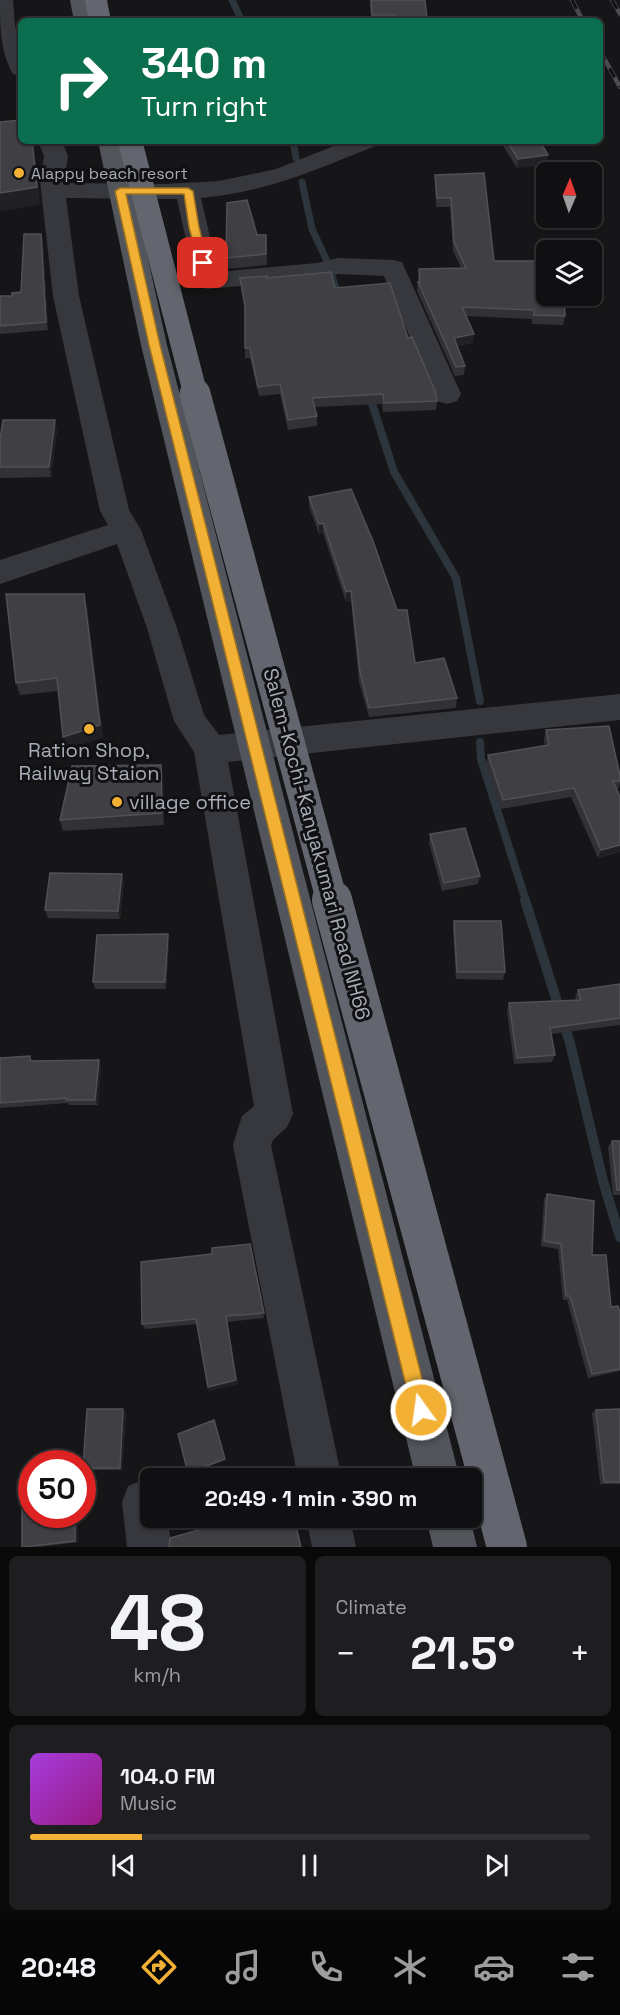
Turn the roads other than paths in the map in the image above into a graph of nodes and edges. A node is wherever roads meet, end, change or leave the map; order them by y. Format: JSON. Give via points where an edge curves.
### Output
{"nodes":[{"id":1,"x":2,"y":0,"type":"edge"},
{"id":2,"x":81,"y":0,"type":"edge"},
{"id":3,"x":96,"y":0,"type":"edge"},
{"id":4,"x":84,"y":18,"type":"edge"},
{"id":5,"x":99,"y":18,"type":"edge"},
{"id":6,"x":18,"y":61,"type":"edge"},
{"id":7,"x":51,"y":144,"type":"edge"},
{"id":8,"x":111,"y":144,"type":"edge"},
{"id":9,"x":131,"y":144,"type":"edge"},
{"id":10,"x":360,"y":144,"type":"edge"},
{"id":11,"x":53,"y":190,"type":"junction"},
{"id":12,"x":120,"y":191,"type":"junction"},
{"id":13,"x":188,"y":191,"type":"junction"},
{"id":14,"x":447,"y":394,"type":"dead end"},
{"id":15,"x":126,"y":530,"type":"junction"},
{"id":16,"x":0,"y":572,"type":"edge"},
{"id":17,"x":620,"y":706,"type":"edge"},
{"id":18,"x":254,"y":745,"type":"junction"},
{"id":19,"x":210,"y":750,"type":"junction"},
{"id":20,"x":318,"y":1468,"type":"edge"},
{"id":21,"x":435,"y":1468,"type":"edge"},
{"id":22,"x":147,"y":1528,"type":"edge"},
{"id":23,"x":330,"y":1528,"type":"edge"},
{"id":24,"x":450,"y":1528,"type":"edge"},
{"id":25,"x":149,"y":1547,"type":"edge"},
{"id":26,"x":334,"y":1547,"type":"edge"},
{"id":27,"x":455,"y":1547,"type":"edge"},
{"id":28,"x":507,"y":1547,"type":"edge"}],
"edges":[{"from":1,"to":6,"type":"street","via":[[4,26]]},
{"from":2,"to":4,"type":"main road"},
{"from":3,"to":5,"type":"highway"},
{"from":7,"to":11,"type":"street","via":[[56,156]]},
{"from":8,"to":12,"type":"main road"},
{"from":9,"to":28,"type":"highway","name":"Salem-Kochi-Kanyakumari Road NH66","bridge":true},
{"from":10,"to":13,"type":"street","via":[[282,176],[227,188]]},
{"from":11,"to":12,"type":"street"},
{"from":11,"to":15,"type":"street","via":[[66,296],[115,512]]},
{"from":12,"to":13,"type":"street"},
{"from":12,"to":18,"type":"main road","via":[[154,345]]},
{"from":13,"to":14,"type":"street","via":[[208,281],[327,268],[393,268]]},
{"from":15,"to":16,"type":"street"},
{"from":15,"to":19,"type":"street","via":[[190,721]]},
{"from":17,"to":18,"type":"street"},
{"from":18,"to":19,"type":"street"},
{"from":18,"to":21,"type":"main road"},
{"from":19,"to":20,"type":"street","via":[[274,1114],[256,1129],[252,1145]]},
{"from":22,"to":25,"type":"street"},
{"from":23,"to":26,"type":"street"},
{"from":24,"to":27,"type":"main road"}]}
